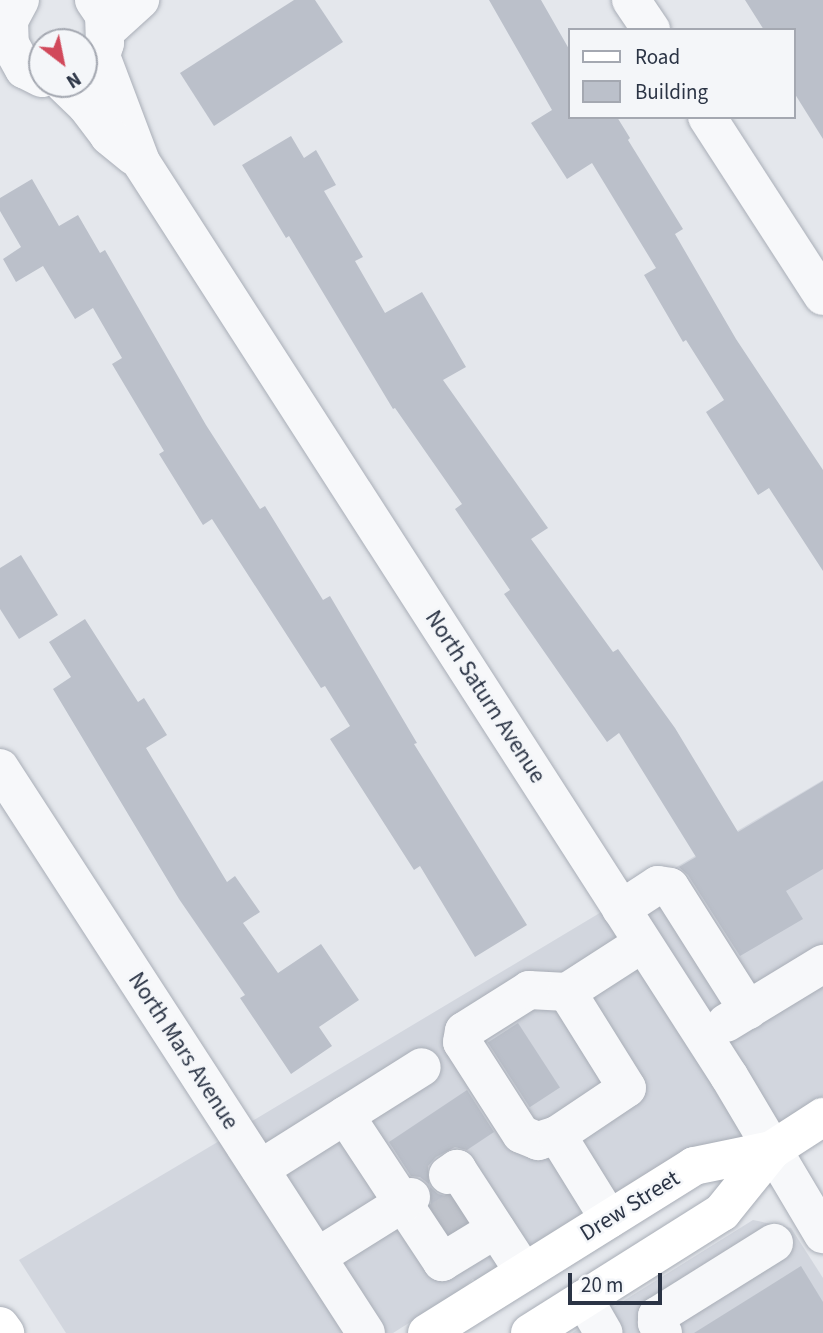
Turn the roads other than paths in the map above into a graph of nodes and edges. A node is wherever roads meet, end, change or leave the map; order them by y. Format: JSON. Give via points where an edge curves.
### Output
{"nodes":[{"id":1,"x":140,"y":0,"type":"edge"},
{"id":2,"x":631,"y":0,"type":"edge"},
{"id":3,"x":10,"y":16,"type":"edge"},
{"id":4,"x":649,"y":28,"type":"edge"},
{"id":5,"x":98,"y":37,"type":"edge"},
{"id":6,"x":98,"y":44,"type":"edge"},
{"id":7,"x":28,"y":67,"type":"edge"},
{"id":8,"x":28,"y":84,"type":"edge"},
{"id":9,"x":0,"y":89,"type":"edge"},
{"id":10,"x":75,"y":98,"type":"edge"},
{"id":11,"x":708,"y":119,"type":"edge"},
{"id":12,"x":141,"y":162,"type":"junction"},
{"id":13,"x":823,"y":296,"type":"edge"},
{"id":14,"x":0,"y":768,"type":"edge"},
{"id":15,"x":621,"y":909,"type":"junction"},
{"id":16,"x":643,"y":943,"type":"junction"},
{"id":17,"x":823,"y":964,"type":"edge"},
{"id":18,"x":567,"y":992,"type":"junction"},
{"id":19,"x":748,"y":1010,"type":"junction"},
{"id":20,"x":704,"y":1037,"type":"junction"},
{"id":21,"x":422,"y":1067,"type":"dead end"},
{"id":22,"x":345,"y":1115,"type":"junction"},
{"id":23,"x":823,"y":1117,"type":"edge"},
{"id":24,"x":556,"y":1135,"type":"junction"},
{"id":25,"x":772,"y":1150,"type":"junction"},
{"id":26,"x":260,"y":1169,"type":"junction"},
{"id":27,"x":417,"y":1215,"type":"junction"},
{"id":28,"x":609,"y":1219,"type":"junction"},
{"id":29,"x":823,"y":1234,"type":"edge"},
{"id":30,"x":774,"y":1243,"type":"dead end"},
{"id":31,"x":317,"y":1257,"type":"junction"},
{"id":32,"x":650,"y":1258,"type":"junction"},
{"id":33,"x":524,"y":1272,"type":"junction"},
{"id":34,"x":583,"y":1299,"type":"junction"},
{"id":35,"x":474,"y":1304,"type":"junction"},
{"id":36,"x":671,"y":1318,"type":"edge"},
{"id":37,"x":0,"y":1326,"type":"edge"},
{"id":38,"x":5,"y":1333,"type":"edge"},
{"id":39,"x":366,"y":1333,"type":"edge"},
{"id":40,"x":427,"y":1333,"type":"edge"},
{"id":41,"x":443,"y":1333,"type":"edge"},
{"id":42,"x":530,"y":1333,"type":"edge"},
{"id":43,"x":604,"y":1333,"type":"edge"}],
"edges":[{"from":1,"to":5,"type":"street"},
{"from":2,"to":4,"type":"street"},
{"from":3,"to":7,"type":"street","name":"North Saturn Avenue","via":[[15,58]]},
{"from":6,"to":12,"type":"street","name":"North Saturn Avenue"},
{"from":8,"to":9,"type":"street"},
{"from":10,"to":12,"type":"street","name":"North Saturn Avenue","via":[[109,136]]},
{"from":11,"to":13,"type":"street"},
{"from":12,"to":15,"type":"street","name":"North Saturn Avenue"},
{"from":14,"to":26,"type":"street","name":"North Mars Avenue"},
{"from":15,"to":16,"type":"street","name":"North Saturn Avenue"},
{"from":15,"to":19,"type":"street","via":[[659,886],[670,887]]},
{"from":16,"to":18,"type":"street"},
{"from":16,"to":20,"type":"street","name":"North Saturn Avenue"},
{"from":17,"to":19,"type":"street"},
{"from":18,"to":24,"type":"street","via":[[627,1088]]},
{"from":18,"to":24,"type":"street","via":[[528,990],[464,1031],[462,1042],[522,1134],[538,1141]]},
{"from":19,"to":20,"type":"street"},
{"from":20,"to":25,"type":"street","name":"North Saturn Avenue"},
{"from":21,"to":22,"type":"street"},
{"from":22,"to":26,"type":"street"},
{"from":22,"to":27,"type":"street"},
{"from":23,"to":25,"type":"main road","name":"Drew Street"},
{"from":24,"to":28,"type":"street"},
{"from":25,"to":28,"type":"main road","name":"Drew Street","via":[[694,1166]]},
{"from":25,"to":29,"type":"street","name":"North Saturn Avenue"},
{"from":25,"to":32,"type":"main road","name":"Drew Street","via":[[722,1213]]},
{"from":26,"to":31,"type":"street","name":"North Mars Avenue"},
{"from":27,"to":31,"type":"street"},
{"from":27,"to":33,"type":"street","via":[[442,1262],[472,1202]]},
{"from":28,"to":33,"type":"main road","name":"Drew Street"},
{"from":30,"to":36,"type":"street"},
{"from":31,"to":39,"type":"street","name":"North Mars Avenue"},
{"from":32,"to":34,"type":"main road","name":"Drew Street"},
{"from":32,"to":36,"type":"street"},
{"from":33,"to":35,"type":"main road","name":"Drew Street"},
{"from":34,"to":42,"type":"main road","name":"Drew Street"},
{"from":34,"to":43,"type":"street"},
{"from":35,"to":40,"type":"main road","name":"Drew Street"},
{"from":35,"to":41,"type":"main road"},
{"from":37,"to":38,"type":"main road"}]}
